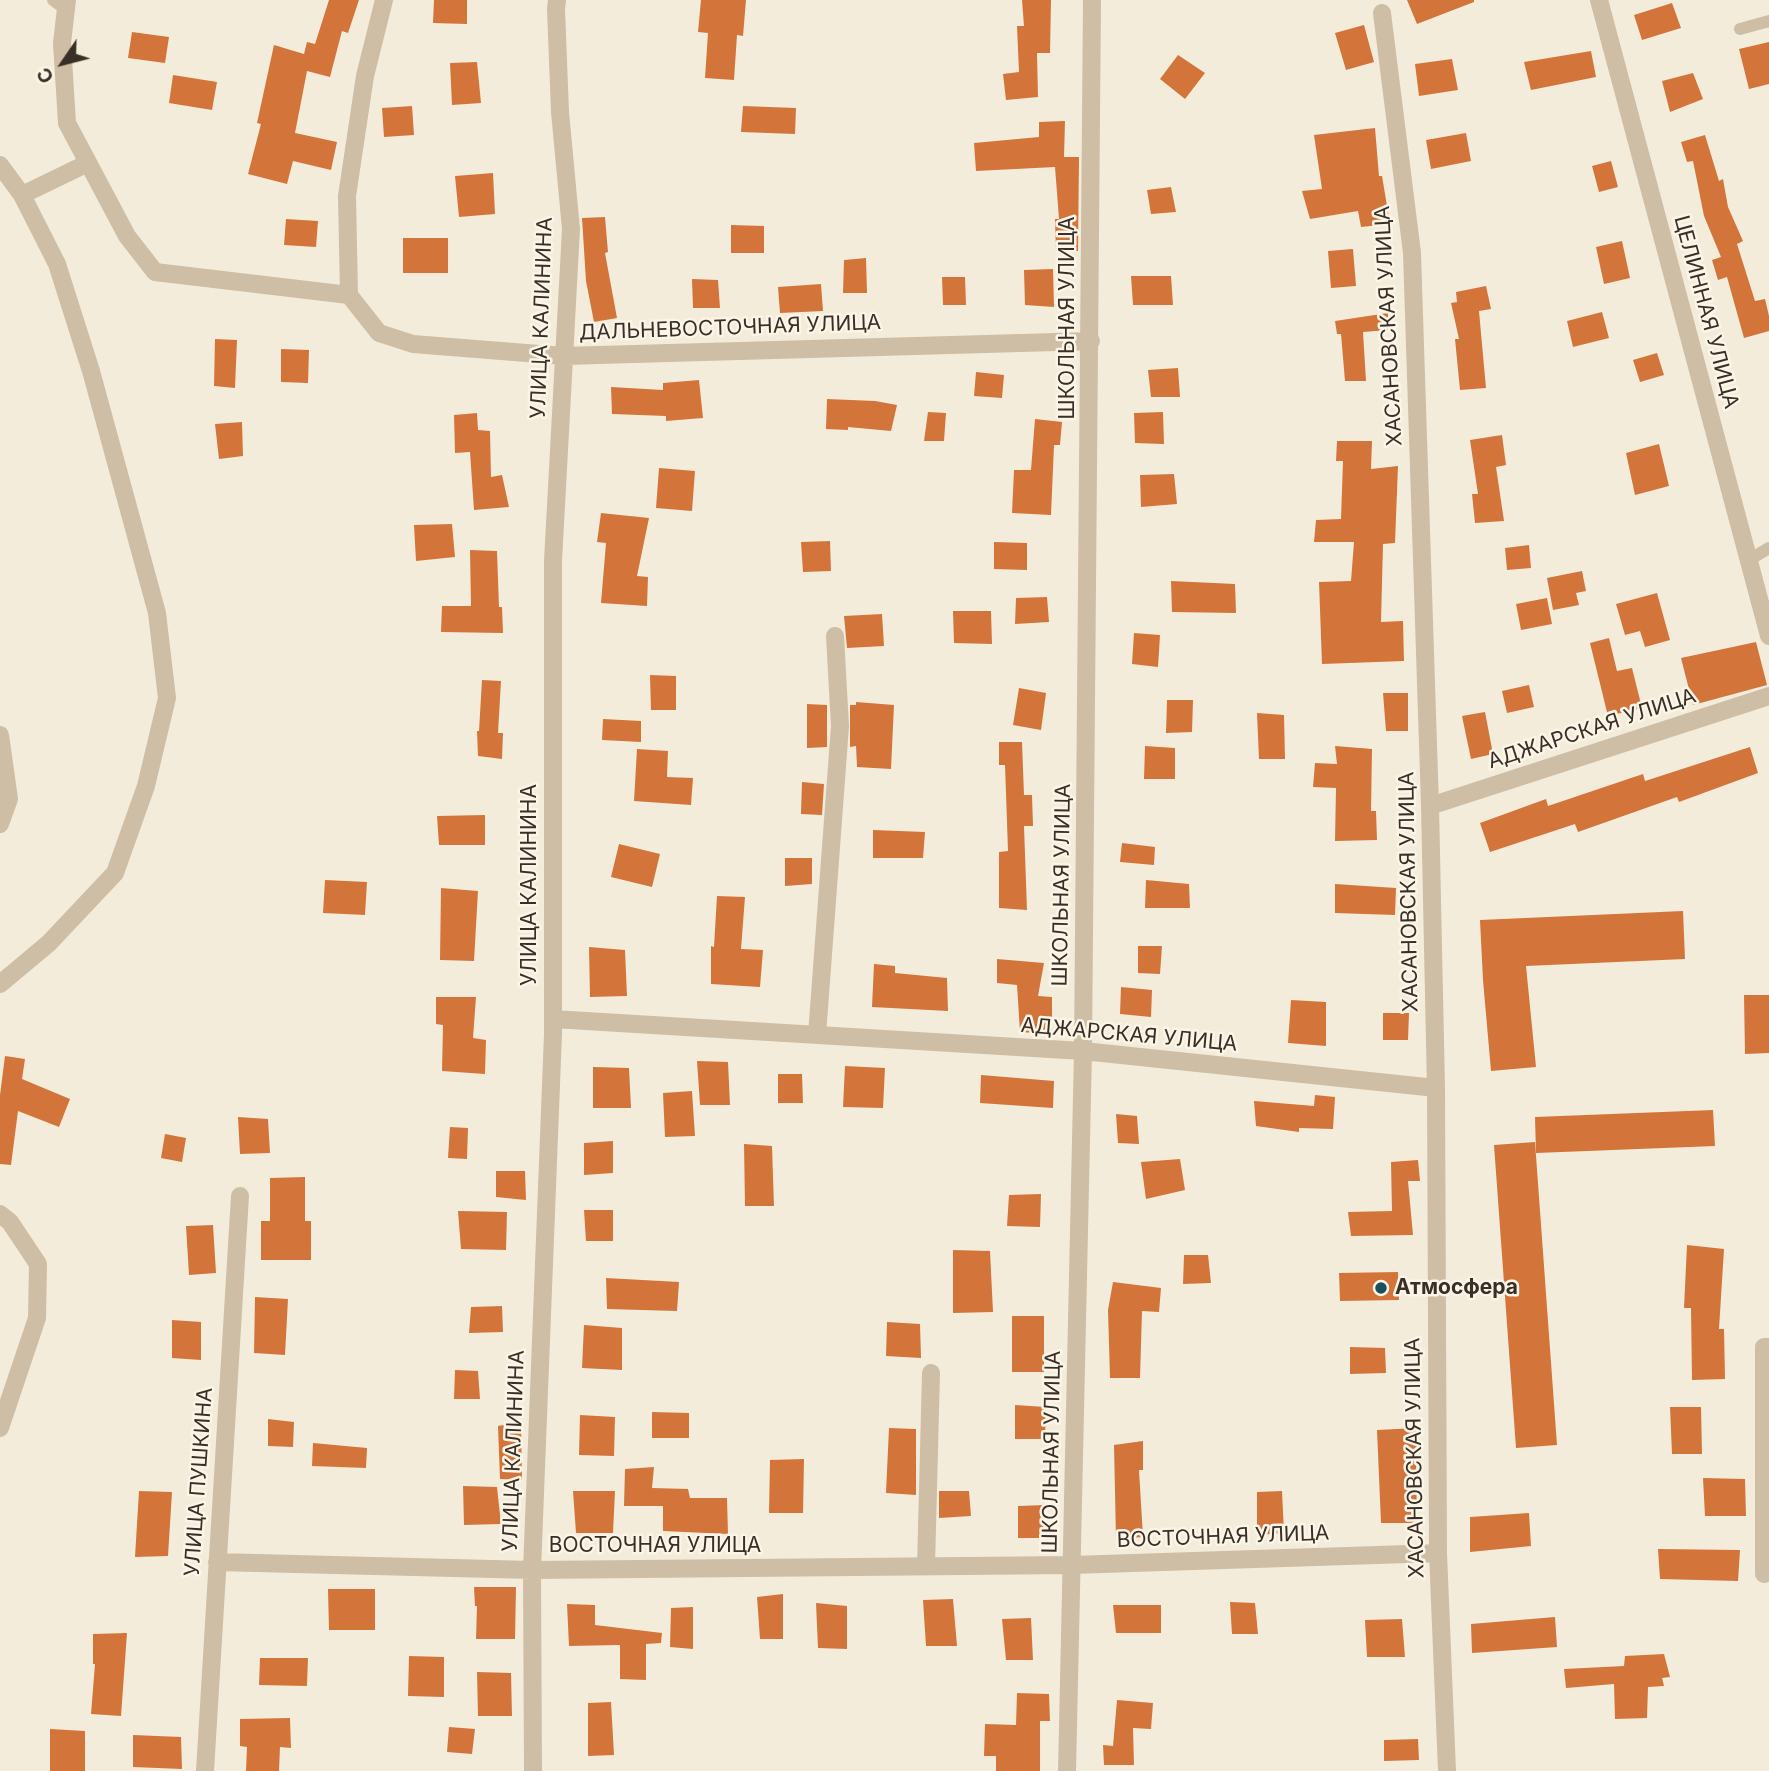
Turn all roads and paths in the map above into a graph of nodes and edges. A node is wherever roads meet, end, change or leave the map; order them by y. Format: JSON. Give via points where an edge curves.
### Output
{"nodes":[{"id":1,"x":384,"y":0,"type":"edge"},
{"id":2,"x":557,"y":0,"type":"edge"},
{"id":3,"x":1092,"y":0,"type":"edge"},
{"id":4,"x":1599,"y":0,"type":"edge"},
{"id":5,"x":62,"y":3,"type":"edge"},
{"id":6,"x":1382,"y":13,"type":"dead end"},
{"id":7,"x":1769,"y":21,"type":"edge"},
{"id":8,"x":1740,"y":29,"type":"dead end"},
{"id":9,"x":89,"y":163,"type":"junction"},
{"id":10,"x":0,"y":164,"type":"edge"},
{"id":11,"x":22,"y":195,"type":"junction"},
{"id":12,"x":349,"y":295,"type":"junction"},
{"id":13,"x":1091,"y":341,"type":"junction"},
{"id":14,"x":564,"y":356,"type":"junction"},
{"id":15,"x":1769,"y":548,"type":"edge"},
{"id":16,"x":1749,"y":560,"type":"junction"},
{"id":17,"x":835,"y":636,"type":"dead end"},
{"id":18,"x":1769,"y":636,"type":"edge"},
{"id":19,"x":1769,"y":696,"type":"edge"},
{"id":20,"x":0,"y":735,"type":"edge"},
{"id":21,"x":1430,"y":806,"type":"junction"},
{"id":22,"x":0,"y":824,"type":"edge"},
{"id":23,"x":0,"y":984,"type":"edge"},
{"id":24,"x":553,"y":1019,"type":"junction"},
{"id":25,"x":817,"y":1035,"type":"junction"},
{"id":26,"x":1083,"y":1051,"type":"junction"},
{"id":27,"x":1436,"y":1088,"type":"junction"},
{"id":28,"x":240,"y":1196,"type":"dead end"},
{"id":29,"x":0,"y":1214,"type":"edge"},
{"id":30,"x":1769,"y":1347,"type":"edge"},
{"id":31,"x":931,"y":1373,"type":"dead end"},
{"id":32,"x":0,"y":1429,"type":"edge"},
{"id":33,"x":1438,"y":1553,"type":"junction"},
{"id":34,"x":217,"y":1562,"type":"junction"},
{"id":35,"x":1072,"y":1565,"type":"junction"},
{"id":36,"x":926,"y":1566,"type":"junction"},
{"id":37,"x":532,"y":1570,"type":"junction"},
{"id":38,"x":1764,"y":1574,"type":"dead end"},
{"id":39,"x":205,"y":1771,"type":"edge"},
{"id":40,"x":533,"y":1771,"type":"edge"},
{"id":41,"x":1067,"y":1771,"type":"edge"},
{"id":42,"x":1447,"y":1771,"type":"edge"}],
"edges":[{"from":1,"to":12,"type":"street","via":[[365,76],[347,196]]},
{"from":2,"to":14,"type":"street","name":"УЛИЦА КАЛИНИНА","via":[[560,112],[571,229]]},
{"from":3,"to":13,"type":"street","name":"ШКОЛЬНАЯ УЛИЦА"},
{"from":4,"to":16,"type":"street","name":"ЦЕЛИННАЯ УЛИЦА"},
{"from":5,"to":9,"type":"street","via":[[67,122]]},
{"from":6,"to":21,"type":"street","name":"ХАСАНОВСКАЯ УЛИЦА","via":[[1412,253]]},
{"from":7,"to":8,"type":"lane"},
{"from":9,"to":11,"type":"street"},
{"from":9,"to":12,"type":"street","via":[[127,236],[155,272]]},
{"from":10,"to":11,"type":"street"},
{"from":11,"to":23,"type":"street","via":[[57,264],[91,371],[158,613],[167,698],[146,786],[116,873],[49,943]]},
{"from":12,"to":14,"type":"street","name":"ДАЛЬНЕВОСТОЧНАЯ УЛИЦА","via":[[379,333],[413,344]]},
{"from":13,"to":14,"type":"street","name":"ДАЛЬНЕВОСТОЧНАЯ УЛИЦА"},
{"from":13,"to":26,"type":"street","name":"ШКОЛЬНАЯ УЛИЦА"},
{"from":14,"to":24,"type":"street","name":"УЛИЦА КАЛИНИНА","via":[[553,561]]},
{"from":15,"to":16,"type":"lane"},
{"from":16,"to":18,"type":"street","name":"ЦЕЛИННАЯ УЛИЦА"},
{"from":17,"to":25,"type":"street","via":[[840,726]]},
{"from":19,"to":21,"type":"street","name":"АДЖАРСКАЯ УЛИЦА"},
{"from":20,"to":22,"type":"street","via":[[9,799]]},
{"from":21,"to":27,"type":"street","name":"ХАСАНОВСКАЯ УЛИЦА"},
{"from":24,"to":25,"type":"street","name":"АДЖАРСКАЯ УЛИЦА"},
{"from":24,"to":37,"type":"street","name":"УЛИЦА КАЛИНИНА"},
{"from":25,"to":26,"type":"street","name":"АДЖАРСКАЯ УЛИЦА"},
{"from":26,"to":27,"type":"street","name":"АДЖАРСКАЯ УЛИЦА"},
{"from":26,"to":35,"type":"street","name":"ШКОЛЬНАЯ УЛИЦА"},
{"from":27,"to":33,"type":"street","name":"ХАСАНОВСКАЯ УЛИЦА"},
{"from":28,"to":34,"type":"street","name":"УЛИЦА ПУШКИНА"},
{"from":29,"to":32,"type":"street","via":[[38,1264],[37,1318]]},
{"from":30,"to":38,"type":"street","via":[[1764,1347]]},
{"from":31,"to":36,"type":"street"},
{"from":33,"to":35,"type":"street","name":"ВОСТОЧНАЯ УЛИЦА"},
{"from":33,"to":42,"type":"street","name":"ХАСАНОВСКАЯ УЛИЦА"},
{"from":34,"to":37,"type":"street","name":"ВОСТОЧНАЯ УЛИЦА"},
{"from":34,"to":39,"type":"street","name":"УЛИЦА ПУШКИНА"},
{"from":35,"to":36,"type":"street","name":"ВОСТОЧНАЯ УЛИЦА"},
{"from":35,"to":41,"type":"street","name":"ШКОЛЬНАЯ УЛИЦА"},
{"from":36,"to":37,"type":"street","name":"ВОСТОЧНАЯ УЛИЦА"},
{"from":37,"to":40,"type":"street","name":"УЛИЦА КАЛИНИНА"}]}
